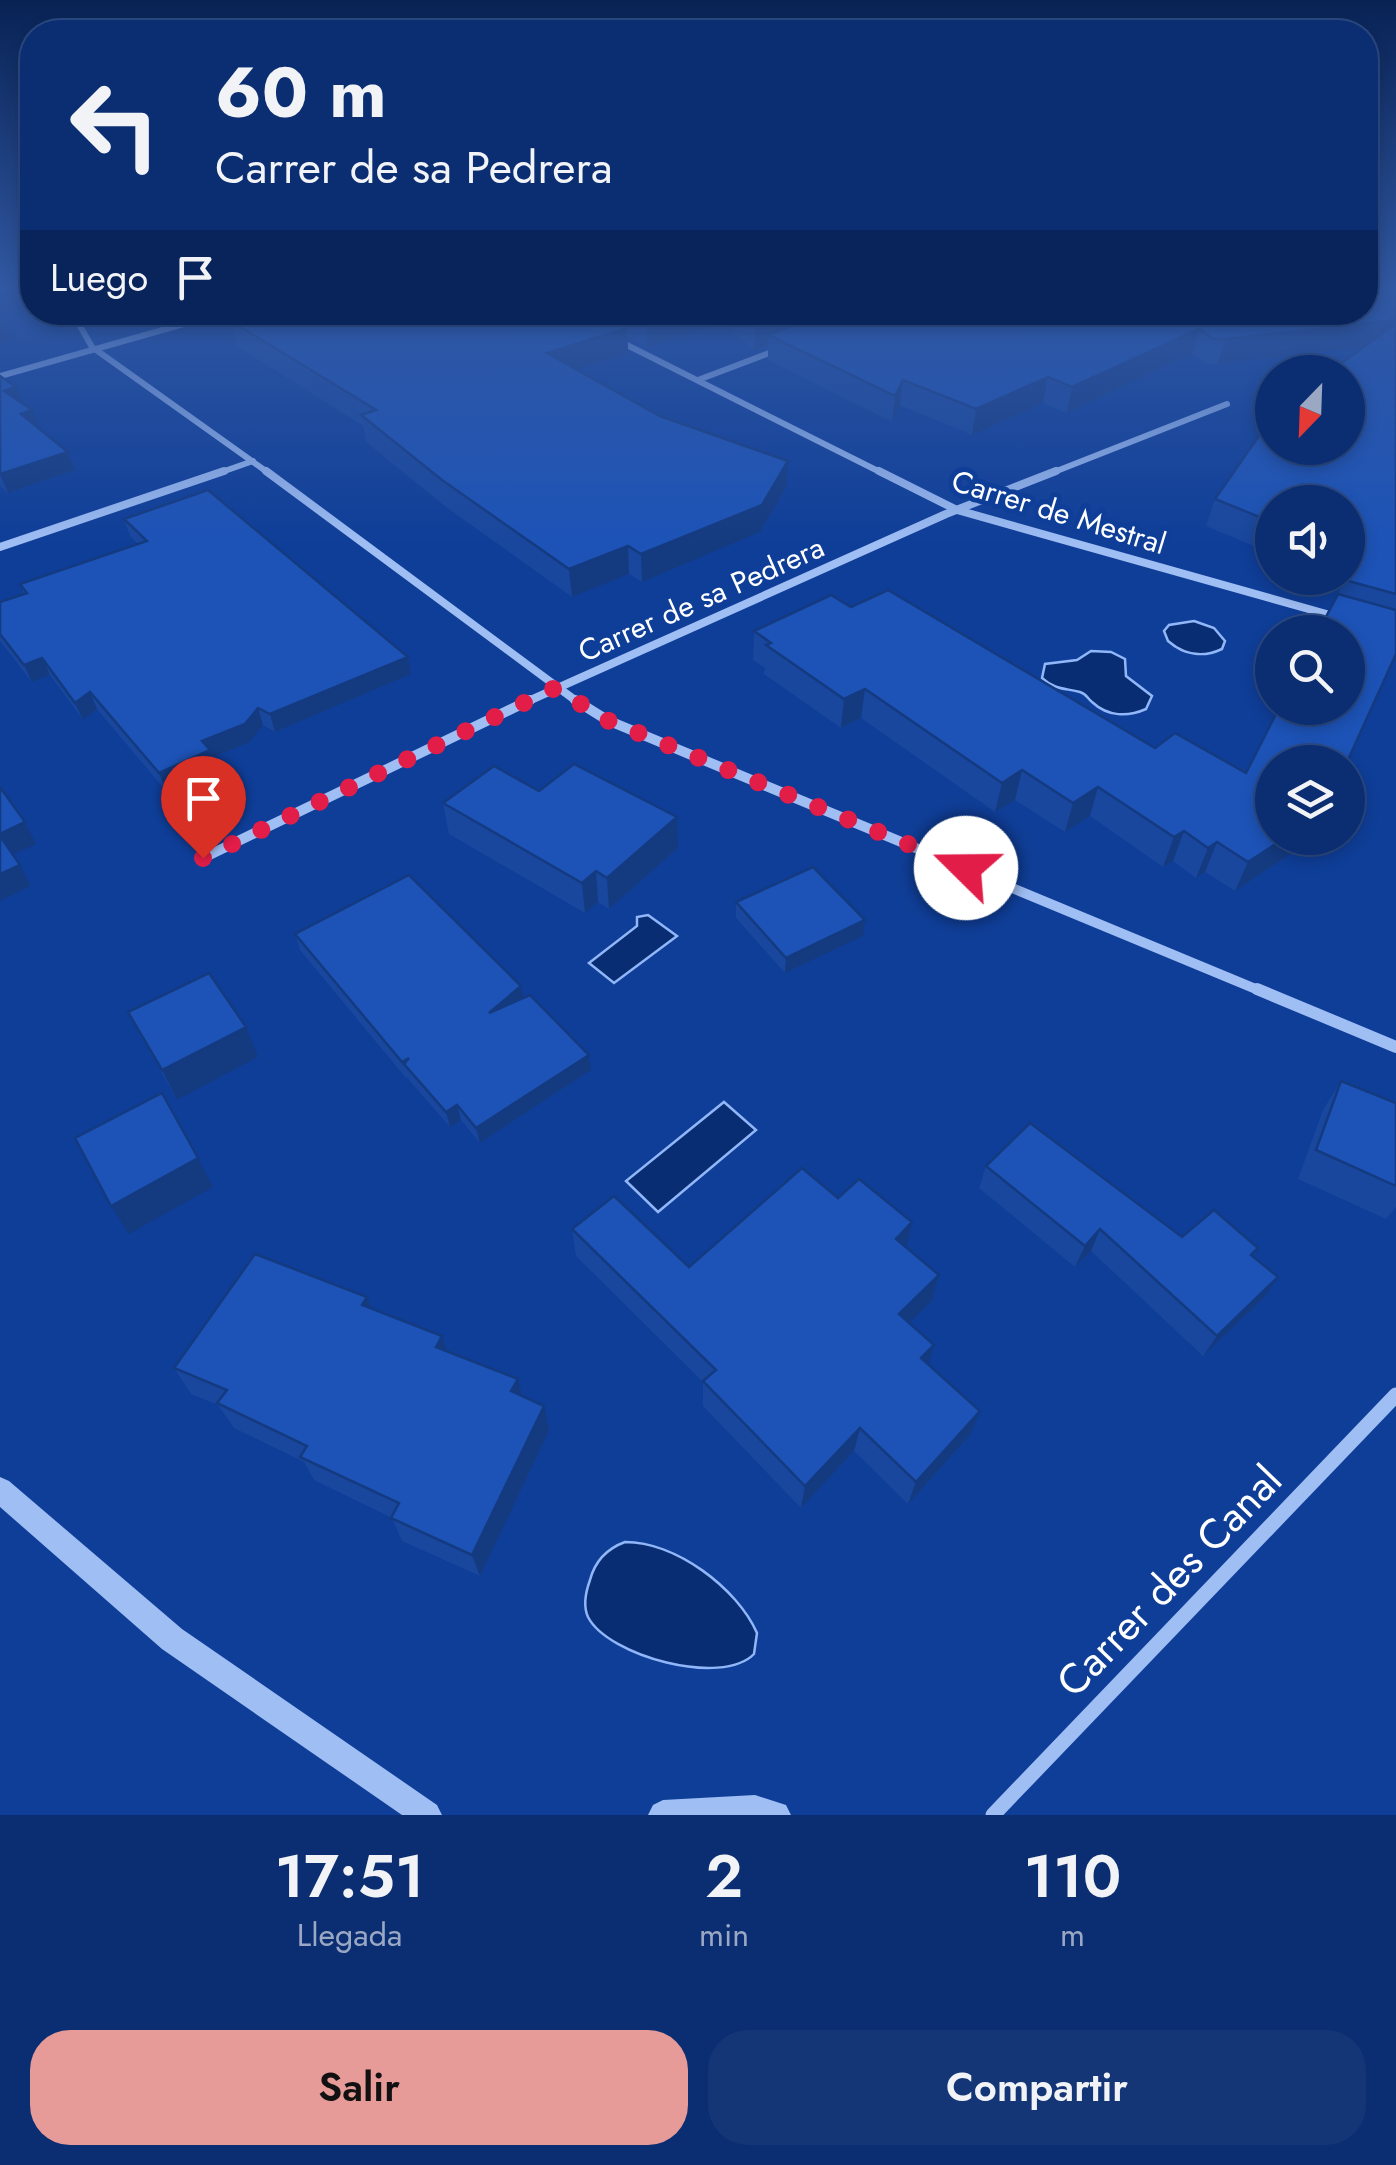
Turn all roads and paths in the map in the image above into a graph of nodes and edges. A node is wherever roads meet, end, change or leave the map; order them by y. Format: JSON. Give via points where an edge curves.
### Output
{"nodes":[{"id":1,"x":130,"y":375,"type":"edge"},
{"id":2,"x":687,"y":375,"type":"edge"},
{"id":3,"x":712,"y":375,"type":"edge"},
{"id":4,"x":698,"y":380,"type":"junction"},
{"id":5,"x":1227,"y":404,"type":"dead end"},
{"id":6,"x":253,"y":461,"type":"junction"},
{"id":7,"x":958,"y":510,"type":"junction"},
{"id":8,"x":0,"y":547,"type":"edge"},
{"id":9,"x":1328,"y":615,"type":"edge"},
{"id":10,"x":555,"y":688,"type":"junction"},
{"id":11,"x":203,"y":858,"type":"dead end"},
{"id":12,"x":1396,"y":1047,"type":"edge"},
{"id":13,"x":1396,"y":1395,"type":"edge"},
{"id":14,"x":0,"y":1490,"type":"edge"},
{"id":15,"x":427,"y":1815,"type":"edge"},
{"id":16,"x":662,"y":1815,"type":"edge"},
{"id":17,"x":776,"y":1815,"type":"edge"},
{"id":18,"x":992,"y":1815,"type":"edge"}],
"edges":[{"from":1,"to":6,"type":"street"},
{"from":2,"to":4,"type":"street","name":"Carrer de Mestral"},
{"from":3,"to":4,"type":"street"},
{"from":4,"to":7,"type":"street","name":"Carrer de Mestral"},
{"from":5,"to":7,"type":"street","name":"Carrer de sa Pedrera"},
{"from":6,"to":8,"type":"street"},
{"from":6,"to":10,"type":"street"},
{"from":7,"to":9,"type":"street","name":"Carrer de Mestral"},
{"from":7,"to":10,"type":"street","name":"Carrer de sa Pedrera"},
{"from":10,"to":11,"type":"street","name":"Carrer de sa Pedrera"},
{"from":10,"to":12,"type":"street","via":[[607,720]]},
{"from":13,"to":18,"type":"street","name":"Carrer des Canal"},
{"from":14,"to":15,"type":"street","via":[[172,1639]]},
{"from":16,"to":17,"type":"street"}]}
